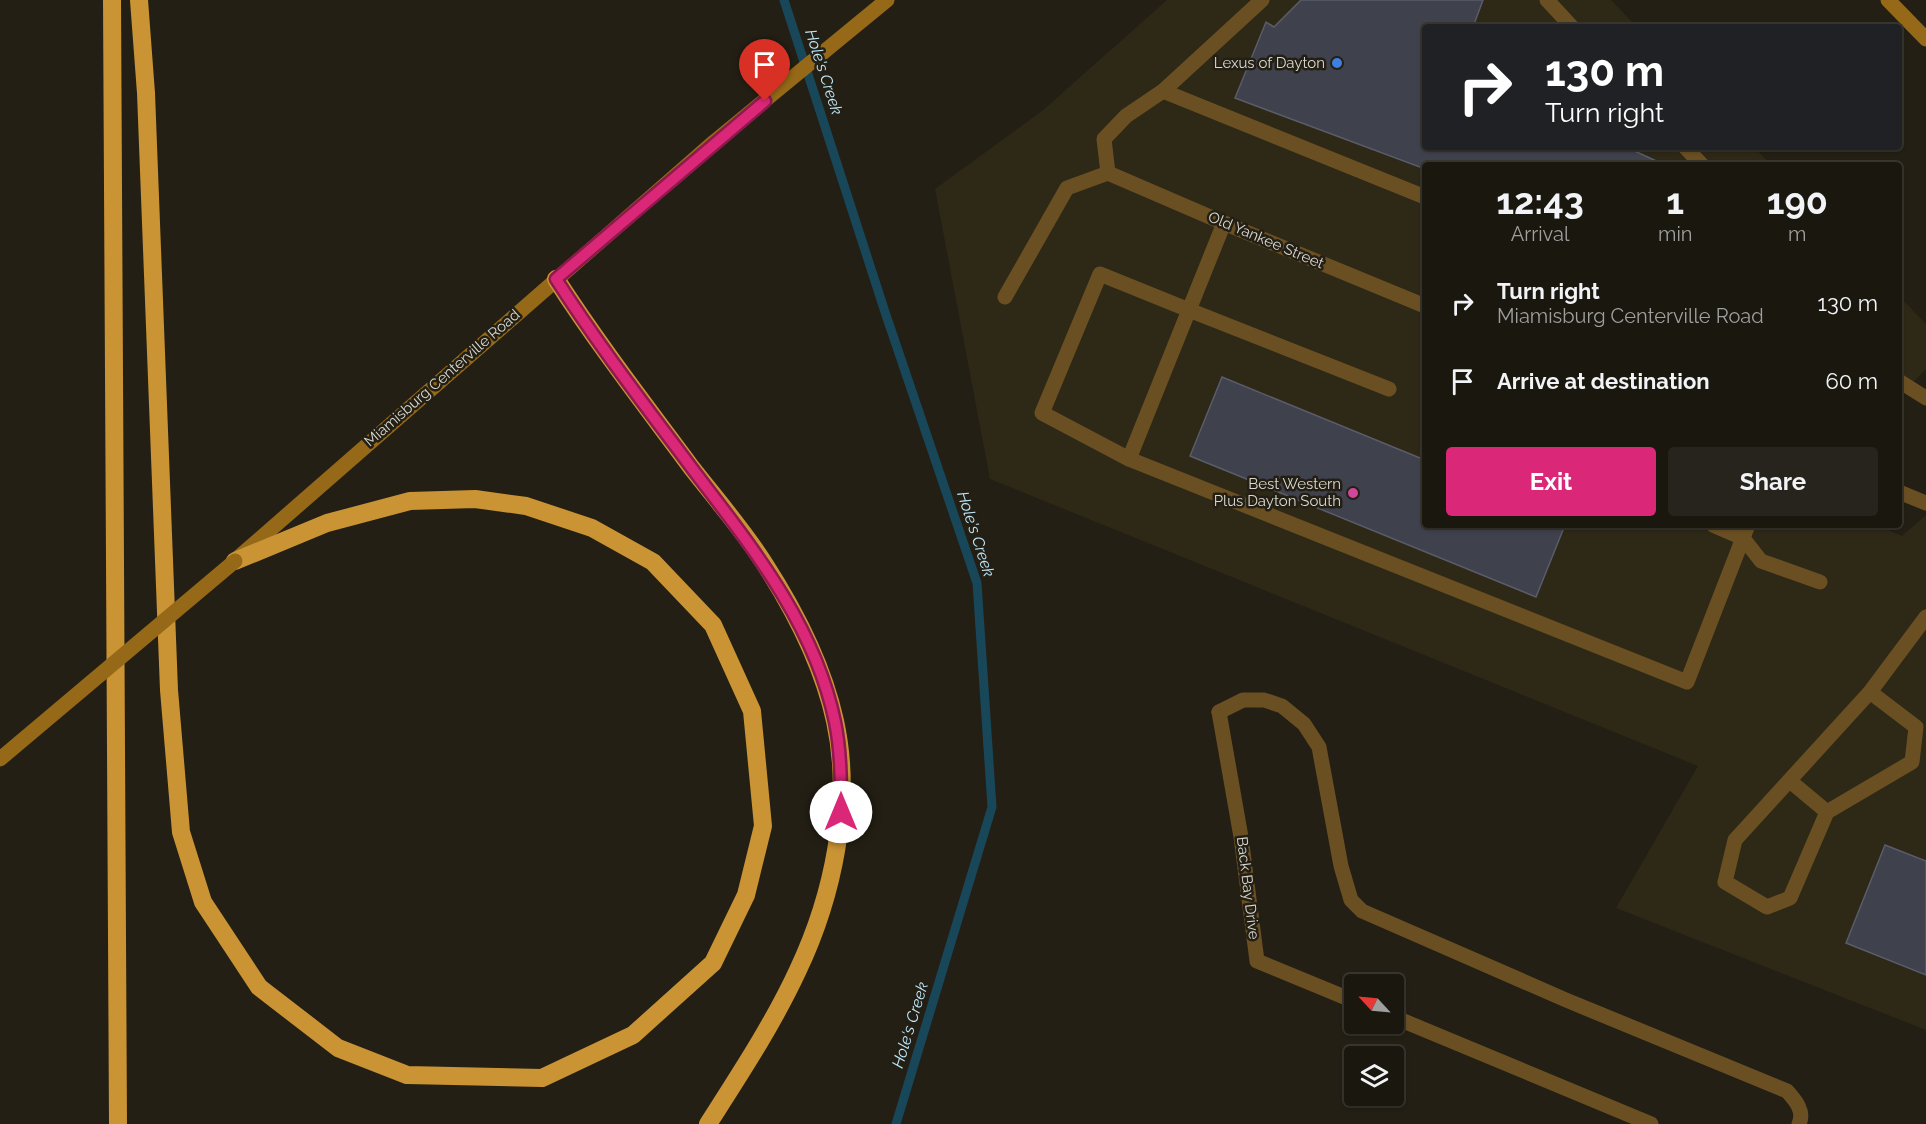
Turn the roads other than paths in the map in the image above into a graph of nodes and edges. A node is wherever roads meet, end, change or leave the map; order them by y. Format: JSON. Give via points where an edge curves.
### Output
{"nodes":[{"id":1,"x":112,"y":0,"type":"edge"},
{"id":2,"x":139,"y":0,"type":"edge"},
{"id":3,"x":887,"y":0,"type":"edge"},
{"id":4,"x":1262,"y":0,"type":"edge"},
{"id":5,"x":1547,"y":0,"type":"edge"},
{"id":6,"x":1888,"y":0,"type":"edge"},
{"id":7,"x":1569,"y":24,"type":"edge"},
{"id":8,"x":1926,"y":39,"type":"edge"},
{"id":9,"x":1163,"y":91,"type":"junction"},
{"id":10,"x":1688,"y":150,"type":"edge"},
{"id":11,"x":1699,"y":162,"type":"edge"},
{"id":12,"x":1108,"y":173,"type":"junction"},
{"id":13,"x":1422,"y":196,"type":"edge"},
{"id":14,"x":1224,"y":223,"type":"junction"},
{"id":15,"x":556,"y":279,"type":"junction"},
{"id":16,"x":1005,"y":297,"type":"dead end"},
{"id":17,"x":1422,"y":305,"type":"edge"},
{"id":18,"x":1189,"y":310,"type":"junction"},
{"id":19,"x":1902,"y":383,"type":"edge"},
{"id":20,"x":1389,"y":389,"type":"dead end"},
{"id":21,"x":1926,"y":398,"type":"edge"},
{"id":22,"x":1129,"y":459,"type":"junction"},
{"id":23,"x":1902,"y":493,"type":"edge"},
{"id":24,"x":1926,"y":503,"type":"edge"},
{"id":25,"x":1729,"y":528,"type":"edge"},
{"id":26,"x":1745,"y":531,"type":"edge"},
{"id":27,"x":235,"y":561,"type":"junction"},
{"id":28,"x":1820,"y":582,"type":"dead end"},
{"id":29,"x":1926,"y":617,"type":"edge"},
{"id":30,"x":1920,"y":639,"type":"edge"},
{"id":31,"x":1870,"y":692,"type":"junction"},
{"id":32,"x":0,"y":759,"type":"edge"},
{"id":33,"x":1790,"y":781,"type":"junction"},
{"id":34,"x":1827,"y":812,"type":"junction"},
{"id":35,"x":1344,"y":997,"type":"edge"},
{"id":36,"x":1404,"y":1021,"type":"edge"},
{"id":37,"x":118,"y":1124,"type":"edge"},
{"id":38,"x":708,"y":1124,"type":"edge"},
{"id":39,"x":1651,"y":1124,"type":"edge"},
{"id":40,"x":1799,"y":1124,"type":"edge"}],
"edges":[{"from":1,"to":37,"type":"highway"},
{"from":2,"to":27,"type":"highway","via":[[169,690],[181,832],[203,902],[259,987],[338,1048],[407,1075],[542,1078],[633,1035],[713,963],[746,895],[763,826],[752,711],[713,625],[653,562],[581,524],[526,506],[475,499],[410,501],[327,523]]},
{"from":3,"to":15,"type":"main road","name":"Miamisburg Centerville Road"},
{"from":4,"to":9,"type":"street"},
{"from":5,"to":7,"type":"street"},
{"from":6,"to":8,"type":"main road"},
{"from":9,"to":12,"type":"street","via":[[1126,116],[1104,139]]},
{"from":9,"to":13,"type":"street"},
{"from":10,"to":11,"type":"street"},
{"from":12,"to":14,"type":"street","name":"Old Yankee Street"},
{"from":12,"to":16,"type":"street","via":[[1067,188]]},
{"from":14,"to":17,"type":"street","name":"Old Yankee Street"},
{"from":14,"to":18,"type":"street"},
{"from":15,"to":27,"type":"main road","name":"Miamisburg Centerville Road"},
{"from":15,"to":38,"type":"highway","via":[[599,345],[763,562],[817,663],[835,721],[841,766],[841,812],[820,913],[799,969],[762,1039]]},
{"from":18,"to":20,"type":"street"},
{"from":18,"to":22,"type":"street"},
{"from":18,"to":22,"type":"street","via":[[1100,274],[1042,413]]},
{"from":19,"to":21,"type":"street"},
{"from":22,"to":26,"type":"street","via":[[1687,682]]},
{"from":23,"to":24,"type":"street"},
{"from":25,"to":26,"type":"street"},
{"from":26,"to":28,"type":"street","via":[[1761,561]]},
{"from":27,"to":32,"type":"main road","name":"Miamisburg Centerville Road","bridge":true},
{"from":29,"to":30,"type":"street"},
{"from":30,"to":31,"type":"street"},
{"from":31,"to":33,"type":"street"},
{"from":31,"to":34,"type":"street","via":[[1916,727],[1912,762]]},
{"from":33,"to":34,"type":"street"},
{"from":33,"to":34,"type":"street","via":[[1735,840],[1725,882],[1767,907],[1790,898]]},
{"from":35,"to":40,"type":"street","name":"Back Bay Drive","via":[[1257,961],[1220,712],[1243,700],[1264,700],[1282,706],[1305,724],[1319,747],[1341,866],[1351,900],[1362,910],[1787,1091],[1798,1103]]},
{"from":36,"to":39,"type":"street"}]}
